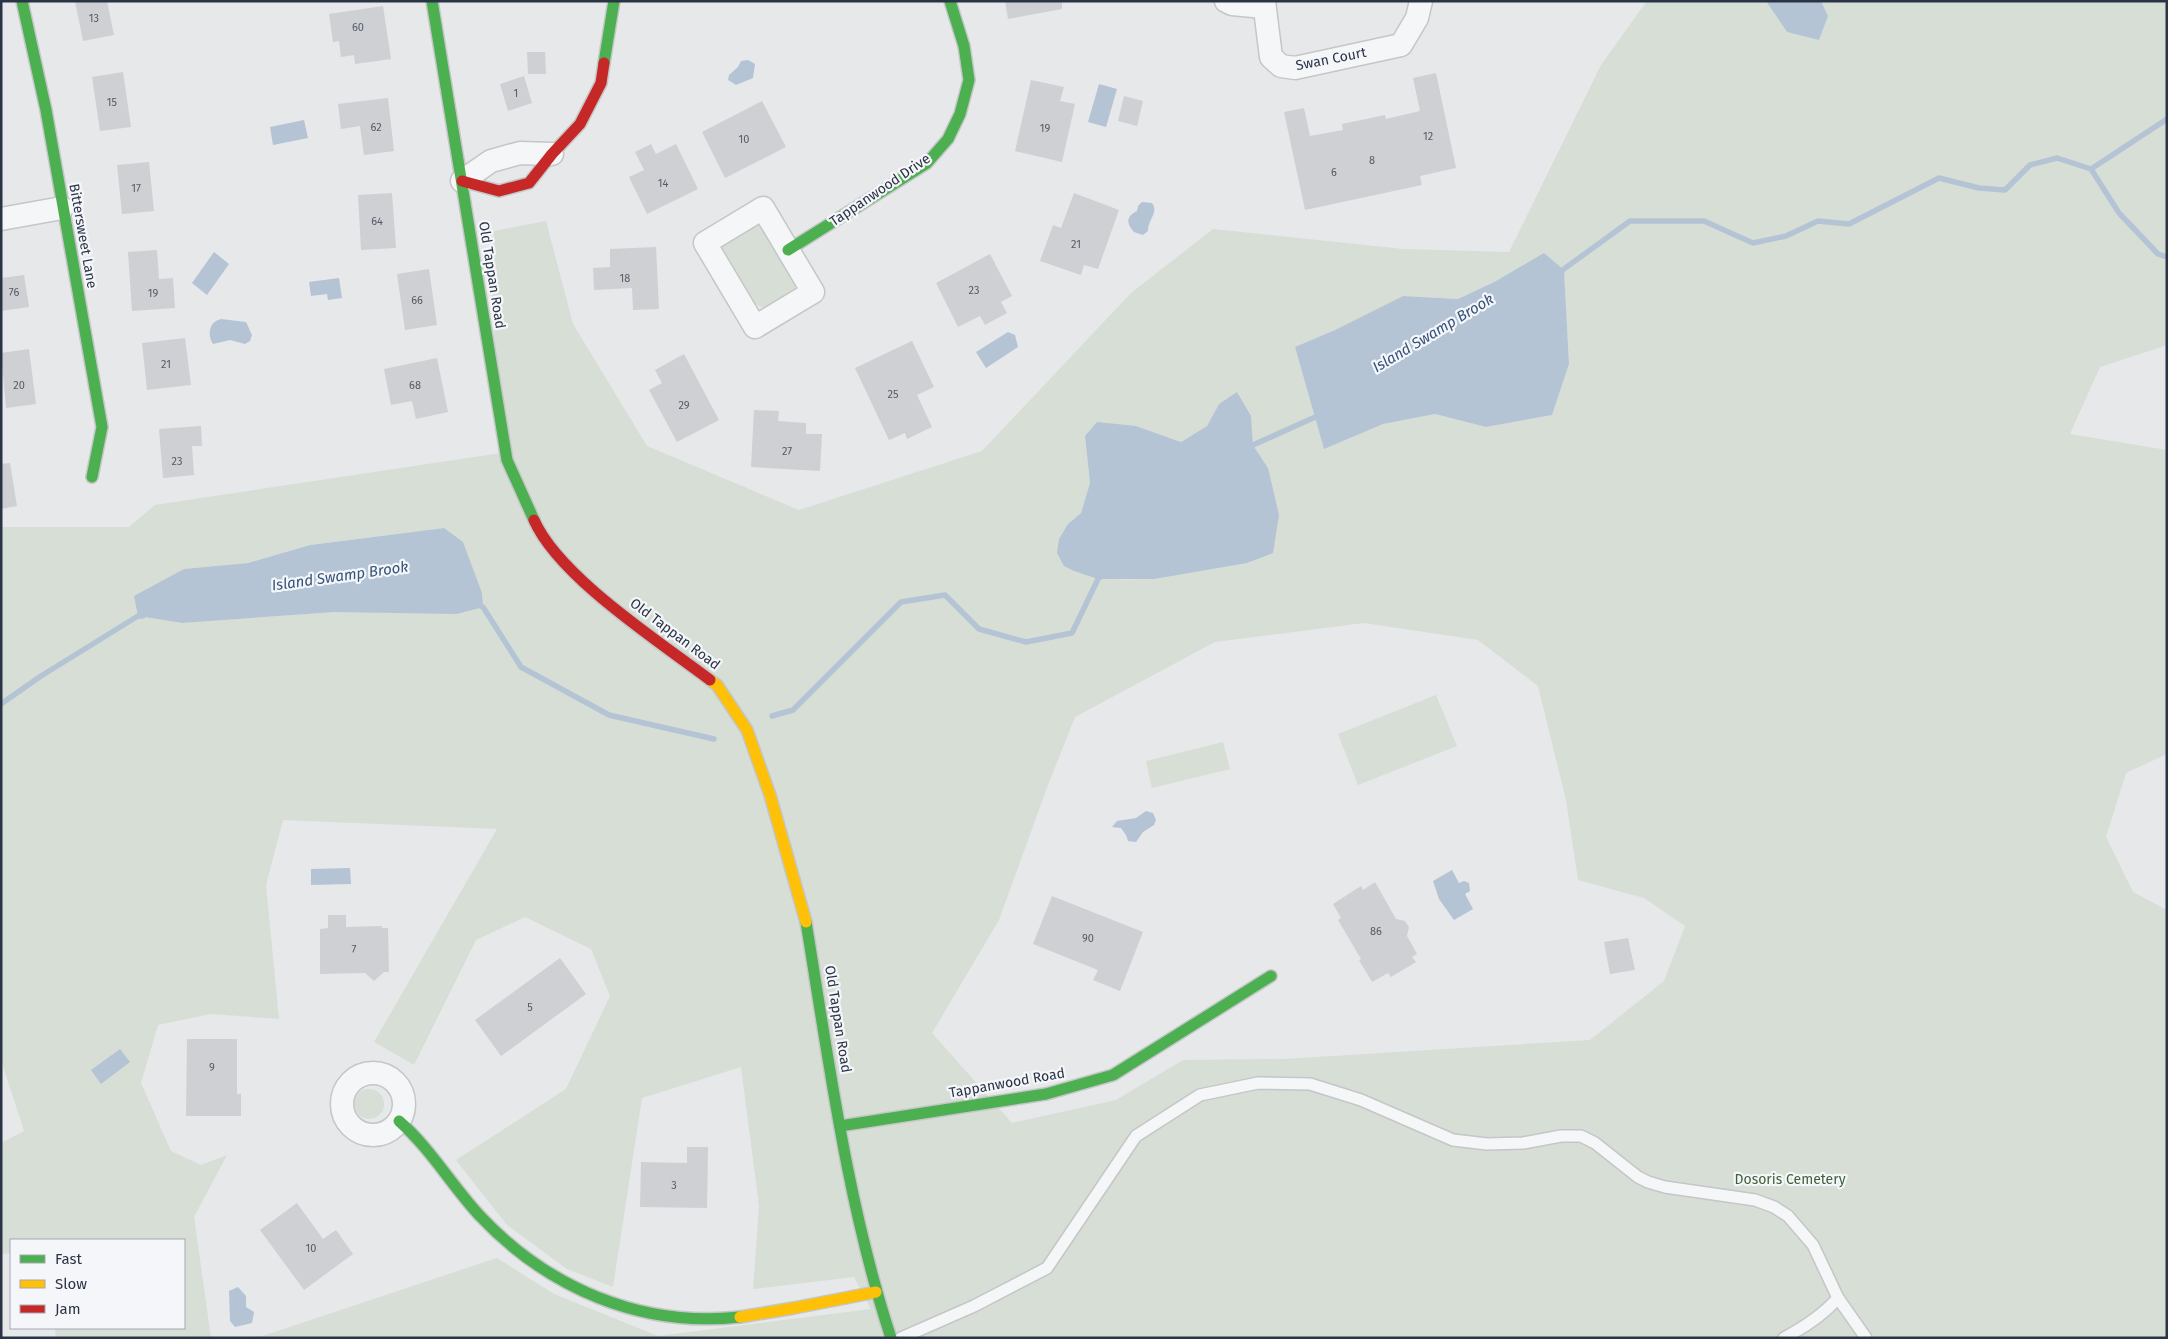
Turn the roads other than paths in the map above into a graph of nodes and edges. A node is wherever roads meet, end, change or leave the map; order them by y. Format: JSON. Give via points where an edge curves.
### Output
{"nodes":[{"id":1,"x":22,"y":1,"type":"edge"},
{"id":2,"x":432,"y":1,"type":"edge"},
{"id":3,"x":614,"y":1,"type":"edge"},
{"id":4,"x":950,"y":1,"type":"edge"},
{"id":5,"x":1226,"y":1,"type":"edge"},
{"id":6,"x":1421,"y":1,"type":"edge"},
{"id":7,"x":1264,"y":4,"type":"edge"},
{"id":8,"x":552,"y":154,"type":"junction"},
{"id":9,"x":462,"y":181,"type":"junction"},
{"id":10,"x":62,"y":208,"type":"junction"},
{"id":11,"x":1,"y":219,"type":"edge"},
{"id":12,"x":788,"y":250,"type":"junction"},
{"id":13,"x":92,"y":477,"type":"dead end"},
{"id":14,"x":1271,"y":976,"type":"dead end"},
{"id":15,"x":399,"y":1121,"type":"dead end"},
{"id":16,"x":840,"y":1126,"type":"junction"},
{"id":17,"x":876,"y":1292,"type":"junction"},
{"id":18,"x":1838,"y":1298,"type":"junction"},
{"id":19,"x":891,"y":1338,"type":"edge"},
{"id":20,"x":901,"y":1338,"type":"edge"},
{"id":21,"x":1784,"y":1338,"type":"edge"},
{"id":22,"x":1866,"y":1338,"type":"edge"}],
"edges":[{"from":1,"to":10,"type":"street","name":"Bittersweet Lane","via":[[46,110]]},
{"from":2,"to":9,"type":"street","name":"Old Tappan Road"},
{"from":3,"to":8,"type":"street","via":[[601,83],[580,124]]},
{"from":4,"to":12,"type":"street","name":"Tappanwood Drive","via":[[964,46],[969,80],[960,114],[948,140],[927,163]]},
{"from":5,"to":7,"type":"street","via":[[1232,4]]},
{"from":6,"to":7,"type":"street","name":"Swan Court","via":[[1417,18],[1401,45],[1295,68],[1281,66],[1271,57]]},
{"from":8,"to":9,"type":"street","via":[[520,153],[490,161]]},
{"from":8,"to":9,"type":"street","via":[[529,183],[499,191]]},
{"from":9,"to":16,"type":"street","name":"Old Tappan Road","via":[[507,460],[538,530],[567,567],[716,685],[747,730],[770,795],[806,920]]},
{"from":10,"to":11,"type":"street"},
{"from":10,"to":13,"type":"street","name":"Bittersweet Lane","via":[[102,427]]},
{"from":12,"to":12,"type":"street","via":[[763,208],[705,243],[755,327],[813,292]]},
{"from":14,"to":16,"type":"street","name":"Tappanwood Road","via":[[1113,1075],[1046,1094]]},
{"from":15,"to":17,"type":"street","via":[[428,1149],[480,1215],[516,1251],[566,1285],[619,1307],[659,1317],[712,1319],[772,1312]]},
{"from":16,"to":17,"type":"street","name":"Old Tappan Road","via":[[850,1186]]},
{"from":17,"to":19,"type":"street","name":"Old Tappan Road"},
{"from":18,"to":20,"type":"lane","via":[[1813,1246],[1788,1216],[1774,1207],[1755,1200],[1648,1182],[1595,1142],[1581,1136],[1523,1143],[1487,1144],[1453,1140],[1361,1100],[1310,1084],[1258,1083],[1200,1095],[1136,1136],[1047,1268],[974,1306]]},
{"from":18,"to":21,"type":"lane","via":[[1826,1311]]},
{"from":18,"to":22,"type":"lane"}]}
